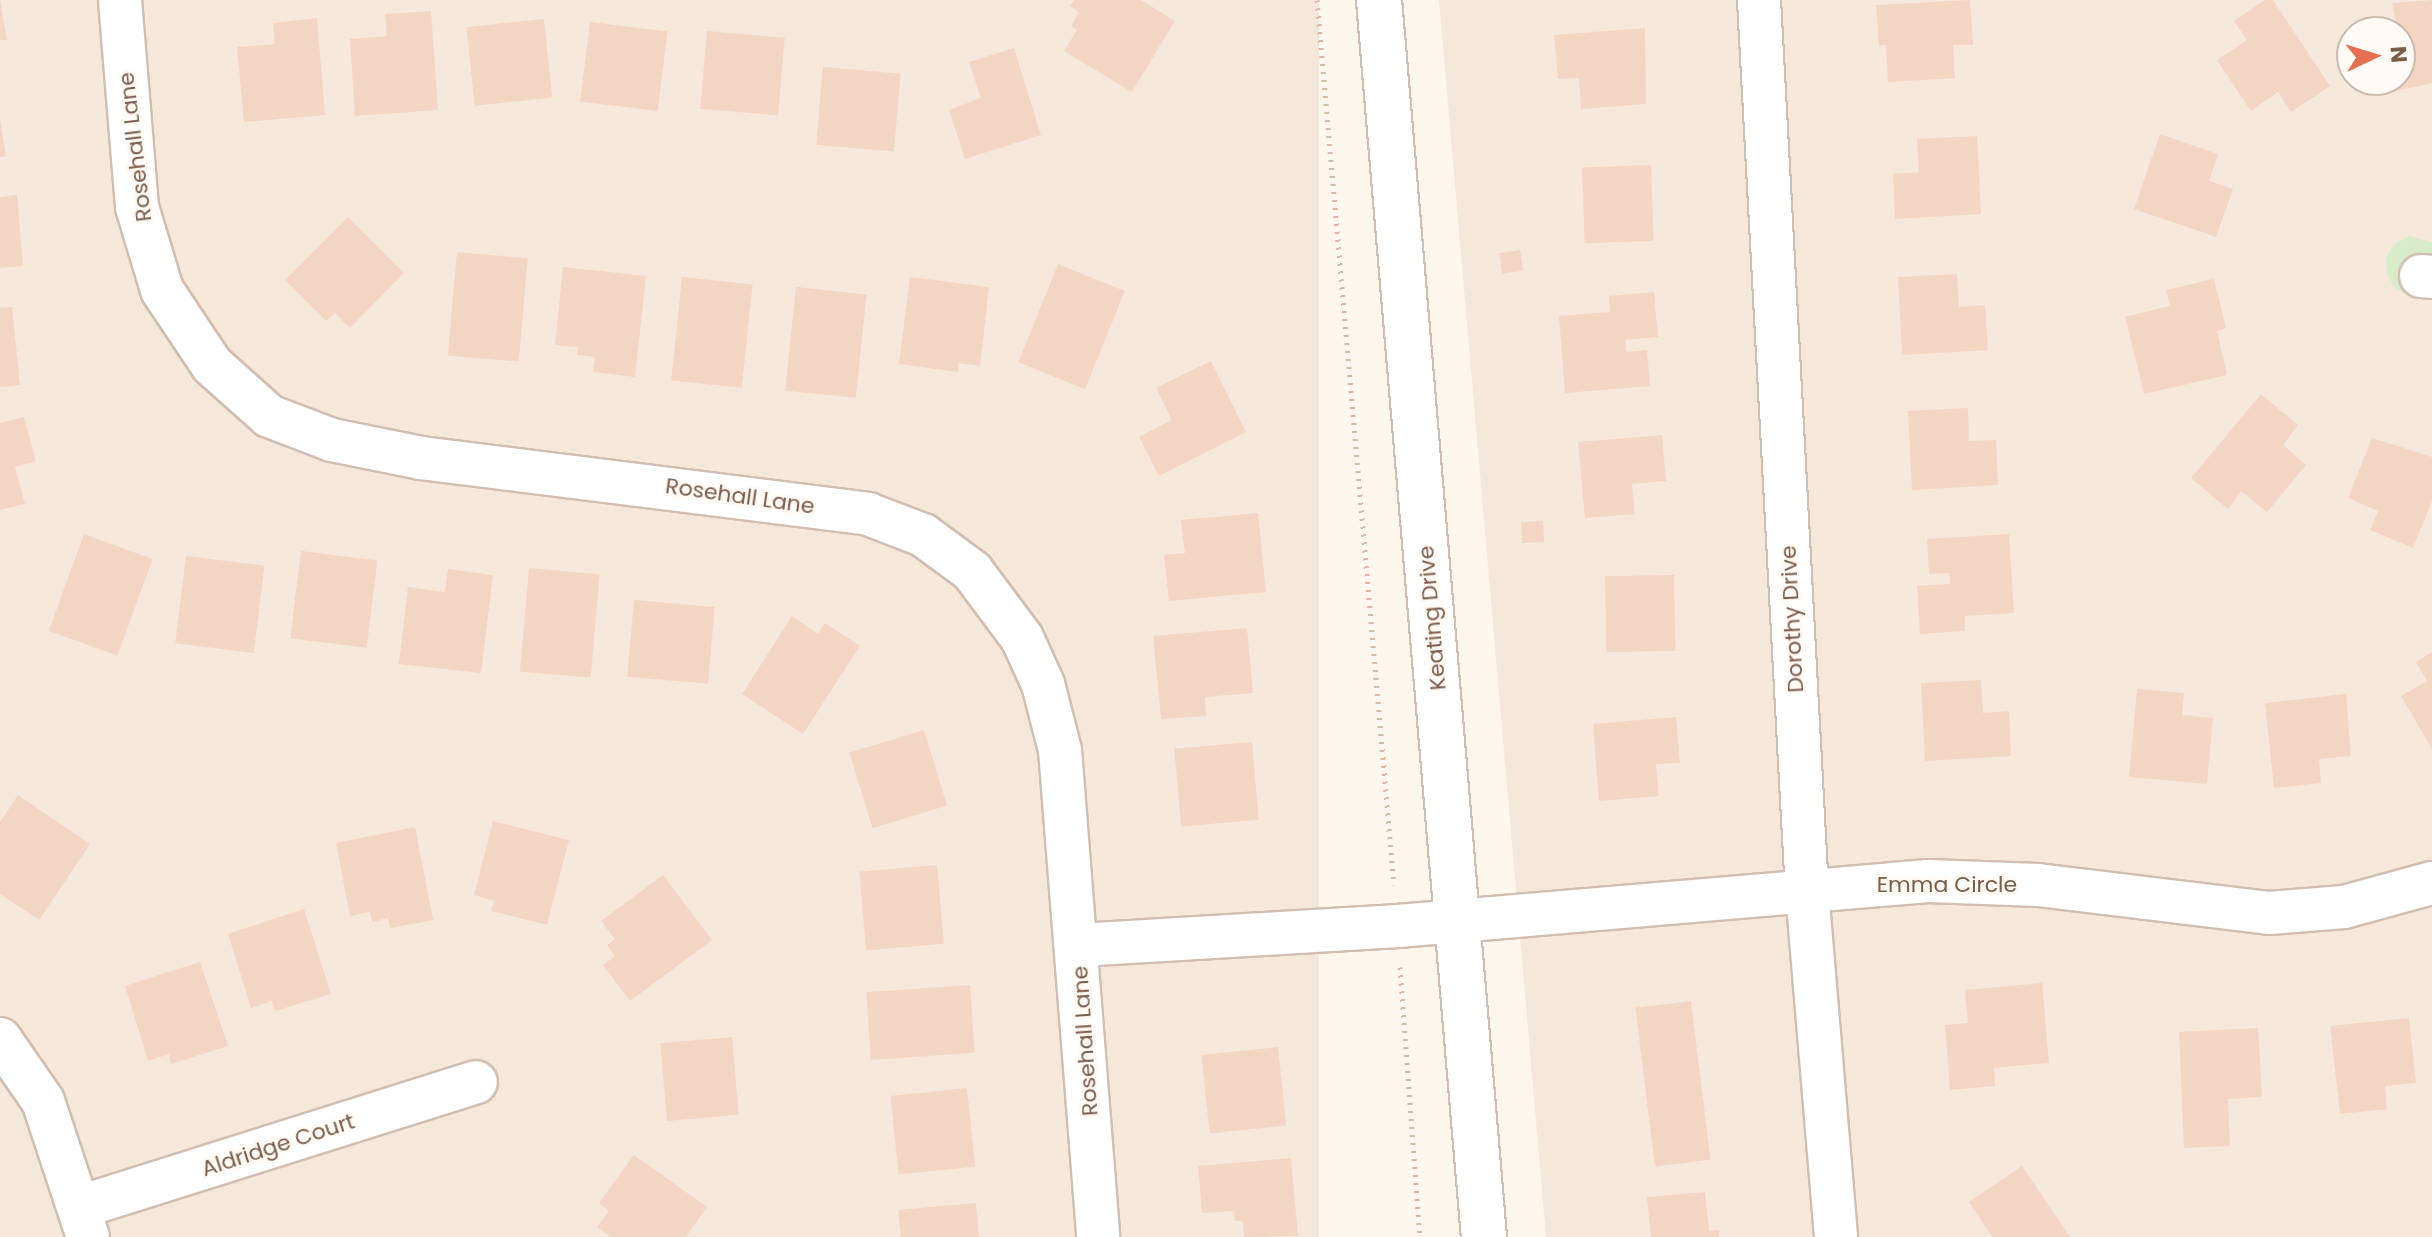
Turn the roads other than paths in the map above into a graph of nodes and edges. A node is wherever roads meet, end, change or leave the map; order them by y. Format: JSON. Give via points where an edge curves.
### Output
{"nodes":[{"id":1,"x":120,"y":0,"type":"edge"},
{"id":2,"x":1379,"y":0,"type":"edge"},
{"id":3,"x":1759,"y":0,"type":"edge"},
{"id":4,"x":2432,"y":883,"type":"edge"},
{"id":5,"x":1807,"y":891,"type":"junction"},
{"id":6,"x":1457,"y":919,"type":"junction"},
{"id":7,"x":1079,"y":945,"type":"junction"},
{"id":8,"x":0,"y":1039,"type":"edge"},
{"id":9,"x":476,"y":1082,"type":"dead end"},
{"id":10,"x":84,"y":1222,"type":"edge"},
{"id":11,"x":1098,"y":1237,"type":"edge"},
{"id":12,"x":1484,"y":1237,"type":"edge"},
{"id":13,"x":1836,"y":1237,"type":"edge"}],
"edges":[{"from":1,"to":7,"type":"street","name":"Rosehall Lane","via":[[137,207],[162,290],[212,365],[269,416],[332,440],[421,458],[868,514],[923,535],[972,571],[1022,638],[1043,684],[1060,750]]},
{"from":2,"to":6,"type":"street","name":"Keating Drive"},
{"from":3,"to":5,"type":"street","name":"Dorothy Drive"},
{"from":4,"to":5,"type":"street","name":"Emma Circle","via":[[2344,907],[2269,913],[1968,881]]},
{"from":5,"to":6,"type":"street","name":"Emma Circle"},
{"from":5,"to":13,"type":"street","name":"Dorothy Drive"},
{"from":6,"to":7,"type":"street","name":"Emma Circle"},
{"from":6,"to":12,"type":"street","name":"Keating Drive"},
{"from":7,"to":11,"type":"street","name":"Rosehall Lane"},
{"from":8,"to":10,"type":"street","via":[[43,1101]]},
{"from":9,"to":10,"type":"street","name":"Aldridge Court"}]}
